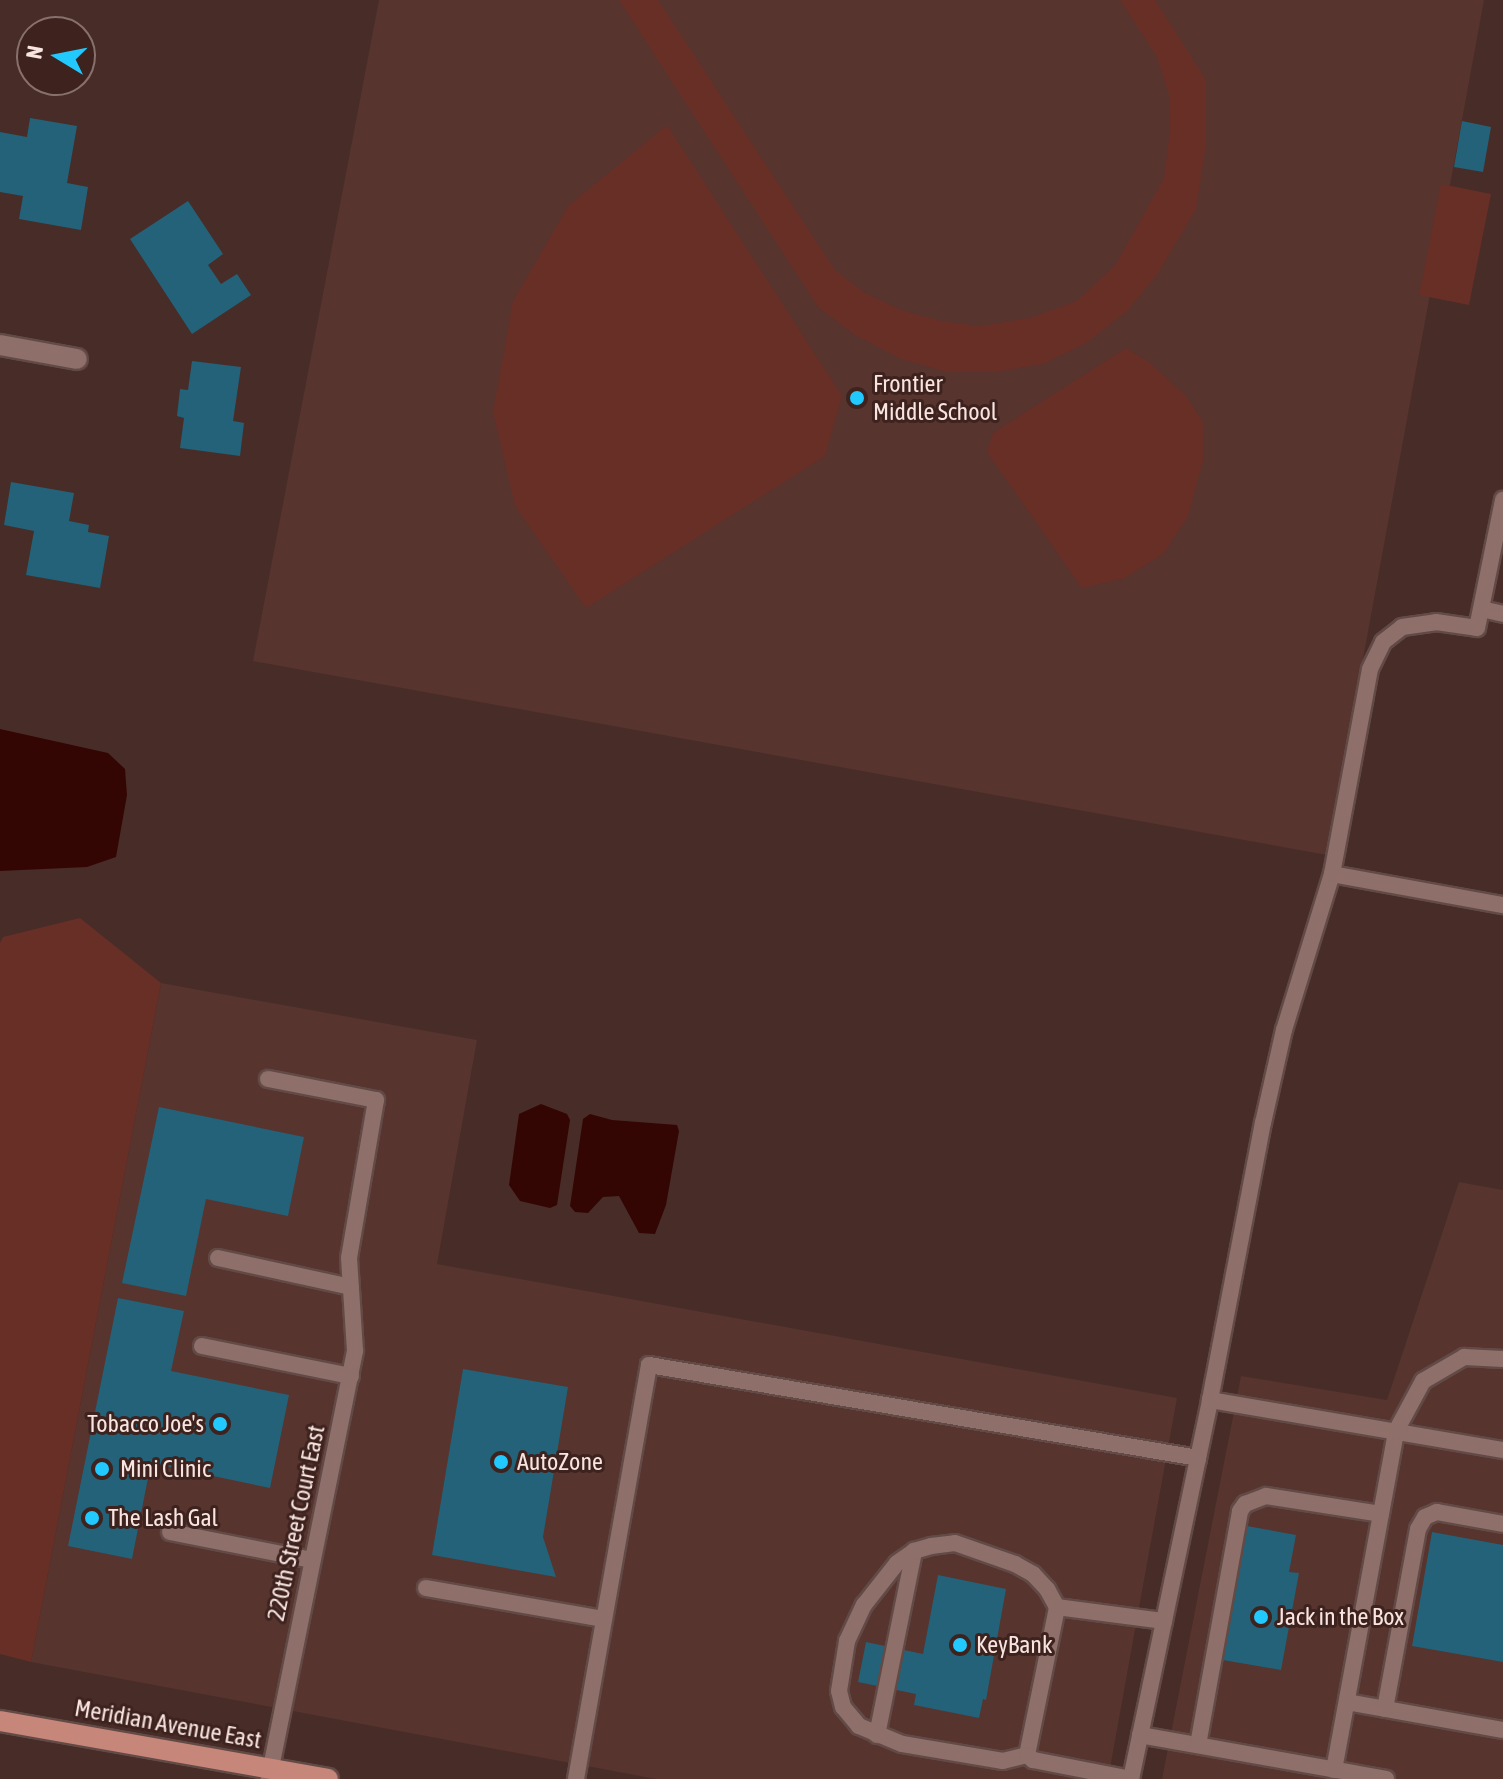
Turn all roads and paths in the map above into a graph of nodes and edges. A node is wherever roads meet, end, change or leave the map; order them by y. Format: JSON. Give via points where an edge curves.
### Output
{"nodes":[{"id":1,"x":0,"y":345,"type":"edge"},
{"id":2,"x":77,"y":359,"type":"dead end"},
{"id":3,"x":1503,"y":500,"type":"edge"},
{"id":4,"x":1482,"y":609,"type":"junction"},
{"id":5,"x":1503,"y":614,"type":"edge"},
{"id":6,"x":1332,"y":874,"type":"junction"},
{"id":7,"x":1503,"y":905,"type":"edge"},
{"id":8,"x":268,"y":1079,"type":"dead end"},
{"id":9,"x":218,"y":1258,"type":"dead end"},
{"id":10,"x":351,"y":1287,"type":"junction"},
{"id":11,"x":202,"y":1346,"type":"dead end"},
{"id":12,"x":1503,"y":1359,"type":"edge"},
{"id":13,"x":351,"y":1376,"type":"junction"},
{"id":14,"x":1210,"y":1400,"type":"junction"},
{"id":15,"x":1396,"y":1431,"type":"junction"},
{"id":16,"x":1503,"y":1450,"type":"edge"},
{"id":17,"x":1198,"y":1458,"type":"junction"},
{"id":18,"x":1381,"y":1514,"type":"junction"},
{"id":19,"x":1503,"y":1524,"type":"edge"},
{"id":20,"x":170,"y":1532,"type":"dead end"},
{"id":21,"x":914,"y":1551,"type":"junction"},
{"id":22,"x":312,"y":1560,"type":"junction"},
{"id":23,"x":426,"y":1588,"type":"dead end"},
{"id":24,"x":1057,"y":1607,"type":"junction"},
{"id":25,"x":603,"y":1619,"type":"junction"},
{"id":26,"x":1164,"y":1621,"type":"junction"},
{"id":27,"x":1347,"y":1702,"type":"junction"},
{"id":28,"x":1385,"y":1709,"type":"junction"},
{"id":29,"x":0,"y":1721,"type":"edge"},
{"id":30,"x":1503,"y":1730,"type":"edge"},
{"id":31,"x":877,"y":1735,"type":"junction"},
{"id":32,"x":1140,"y":1735,"type":"junction"},
{"id":33,"x":1198,"y":1745,"type":"junction"},
{"id":34,"x":1027,"y":1755,"type":"junction"},
{"id":35,"x":1334,"y":1770,"type":"junction"},
{"id":36,"x":270,"y":1774,"type":"edge"},
{"id":37,"x":328,"y":1779,"type":"edge"},
{"id":38,"x":576,"y":1779,"type":"edge"},
{"id":39,"x":1131,"y":1779,"type":"edge"},
{"id":40,"x":1386,"y":1779,"type":"edge"}],
"edges":[{"from":1,"to":2,"type":"street"},
{"from":3,"to":4,"type":"lane"},
{"from":4,"to":5,"type":"lane"},
{"from":4,"to":6,"type":"lane","via":[[1477,628],[1436,622],[1402,627],[1383,642],[1370,669]]},
{"from":6,"to":7,"type":"lane"},
{"from":6,"to":14,"type":"lane","via":[[1284,1030]]},
{"from":8,"to":10,"type":"lane","name":"220th Street Court East","via":[[376,1100],[351,1230]]},
{"from":9,"to":10,"type":"lane"},
{"from":10,"to":13,"type":"lane","name":"220th Street Court East"},
{"from":11,"to":13,"type":"lane"},
{"from":12,"to":15,"type":"lane","via":[[1464,1357],[1423,1381]]},
{"from":13,"to":22,"type":"lane","name":"220th Street Court East"},
{"from":14,"to":15,"type":"lane"},
{"from":14,"to":17,"type":"lane"},
{"from":15,"to":16,"type":"lane"},
{"from":15,"to":18,"type":"lane"},
{"from":17,"to":25,"type":"lane","via":[[649,1365]]},
{"from":17,"to":26,"type":"lane"},
{"from":18,"to":27,"type":"lane"},
{"from":18,"to":33,"type":"lane","via":[[1266,1496],[1245,1504]]},
{"from":19,"to":28,"type":"lane","via":[[1437,1512],[1425,1517],[1418,1529]]},
{"from":20,"to":22,"type":"lane"},
{"from":21,"to":24,"type":"lane","via":[[955,1543],[981,1549],[1033,1574]]},
{"from":21,"to":31,"type":"lane"},
{"from":21,"to":31,"type":"lane","via":[[897,1563],[864,1605],[847,1641],[839,1691],[843,1707]]},
{"from":22,"to":36,"type":"lane","name":"220th Street Court East"},
{"from":23,"to":25,"type":"lane"},
{"from":24,"to":26,"type":"lane"},
{"from":24,"to":34,"type":"lane"},
{"from":25,"to":38,"type":"lane"},
{"from":26,"to":32,"type":"lane"},
{"from":27,"to":28,"type":"lane"},
{"from":27,"to":35,"type":"lane"},
{"from":28,"to":30,"type":"lane"},
{"from":29,"to":36,"type":"main road","name":"Meridian Avenue East"},
{"from":31,"to":34,"type":"lane","via":[[1003,1761]]},
{"from":32,"to":33,"type":"lane"},
{"from":32,"to":39,"type":"lane"},
{"from":33,"to":35,"type":"lane"},
{"from":34,"to":39,"type":"lane"},
{"from":35,"to":40,"type":"lane"},
{"from":36,"to":37,"type":"main road","name":"Meridian Avenue East"}]}
